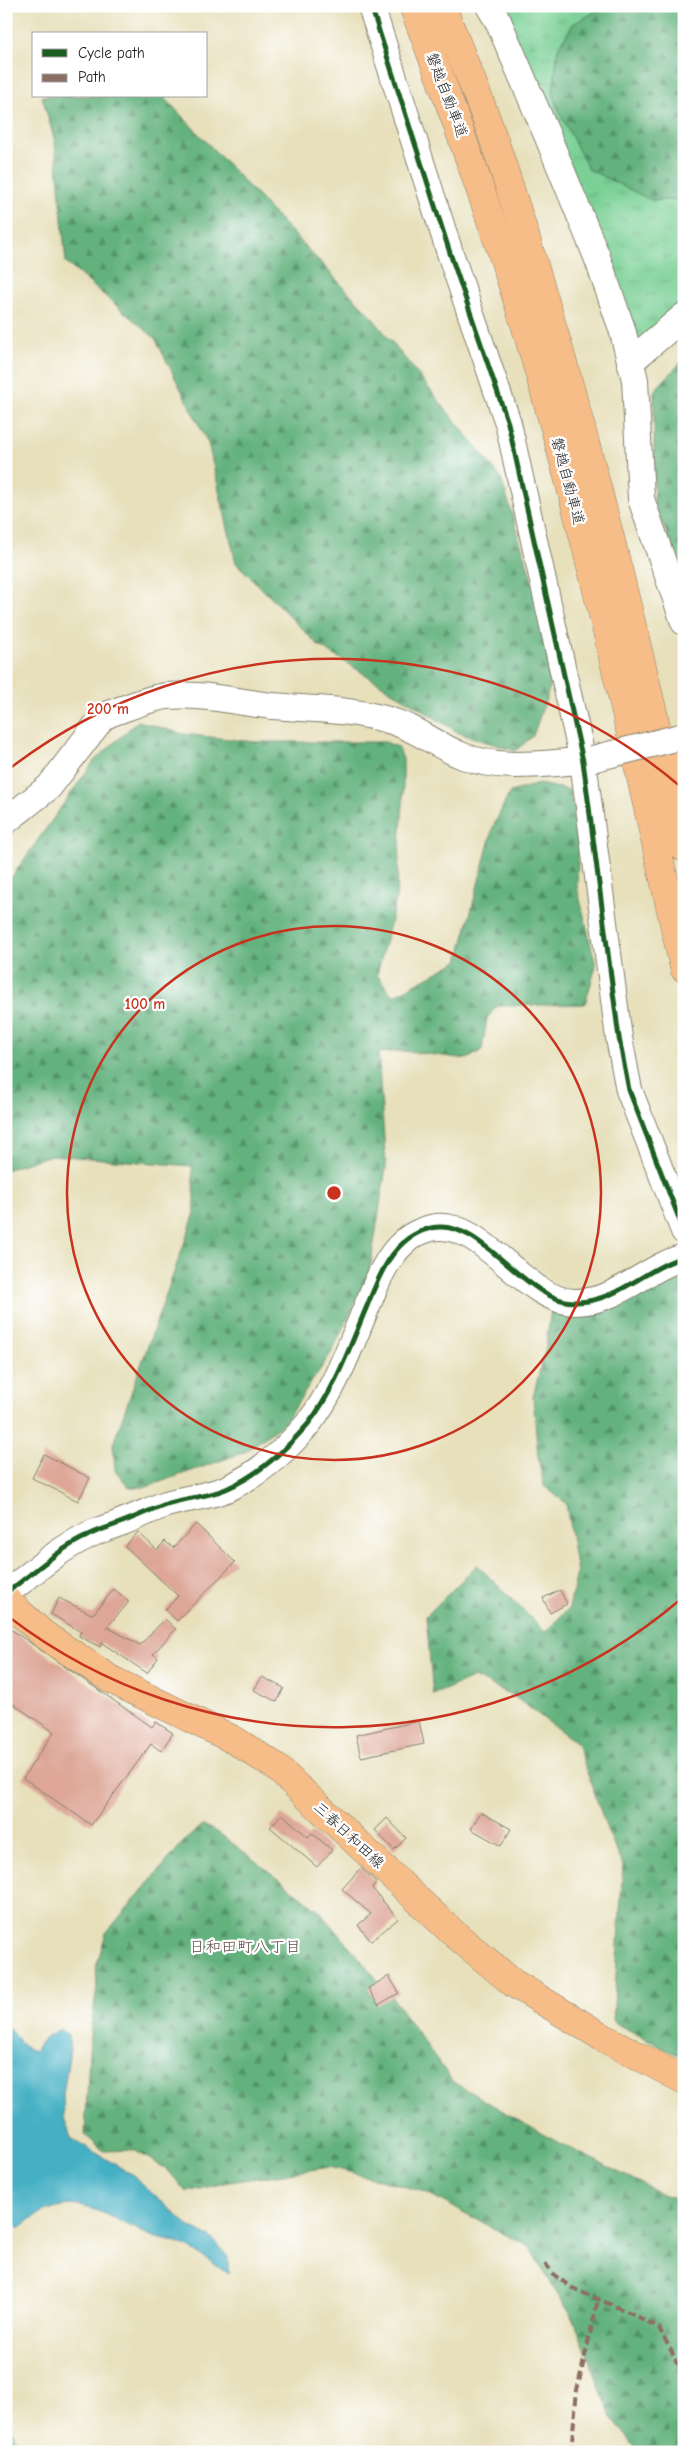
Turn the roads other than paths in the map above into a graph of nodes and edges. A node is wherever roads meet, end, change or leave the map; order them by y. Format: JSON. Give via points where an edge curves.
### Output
{"nodes":[{"id":1,"x":413,"y":6,"type":"edge"},
{"id":2,"x":442,"y":6,"type":"edge"},
{"id":3,"x":489,"y":6,"type":"edge"},
{"id":4,"x":372,"y":9,"type":"dead end"},
{"id":5,"x":684,"y":316,"type":"edge"},
{"id":6,"x":630,"y":362,"type":"junction"},
{"id":7,"x":684,"y":622,"type":"edge"},
{"id":8,"x":684,"y":736,"type":"edge"},
{"id":9,"x":587,"y":760,"type":"junction"},
{"id":10,"x":6,"y":821,"type":"edge"},
{"id":11,"x":684,"y":848,"type":"edge"},
{"id":12,"x":684,"y":968,"type":"edge"},
{"id":13,"x":684,"y":1232,"type":"edge"},
{"id":14,"x":684,"y":1257,"type":"edge"},
{"id":15,"x":6,"y":1593,"type":"edge"},
{"id":16,"x":6,"y":1600,"type":"edge"},
{"id":17,"x":684,"y":2080,"type":"edge"}],
"edges":[{"from":1,"to":12,"type":"main road","name":"磐越自動車道","via":[[472,161],[529,338],[617,671]]},
{"from":2,"to":11,"type":"main road","name":"磐越自動車道","via":[[495,144],[553,325],[638,647]]},
{"from":3,"to":6,"type":"street","via":[[597,257]]},
{"from":4,"to":9,"type":"street","via":[[508,423]]},
{"from":5,"to":6,"type":"street"},
{"from":6,"to":7,"type":"street","via":[[635,380],[641,499]]},
{"from":8,"to":9,"type":"street","bridge":true},
{"from":9,"to":10,"type":"street","via":[[501,765],[465,757],[413,729],[388,720],[350,712],[271,706],[203,696],[165,696],[102,718],[49,787]]},
{"from":9,"to":13,"type":"street","via":[[619,1038],[629,1090]]},
{"from":14,"to":15,"type":"street","via":[[618,1292],[595,1300],[574,1302],[556,1298],[530,1284],[470,1236],[451,1229],[432,1228],[415,1235],[400,1246],[378,1278],[322,1403],[308,1423],[271,1461],[224,1490],[166,1504],[85,1536]]},
{"from":16,"to":17,"type":"main road","name":"三春日和田線","via":[[43,1634],[110,1679],[234,1740],[275,1766],[451,1931],[513,1983],[604,2038]]}]}
